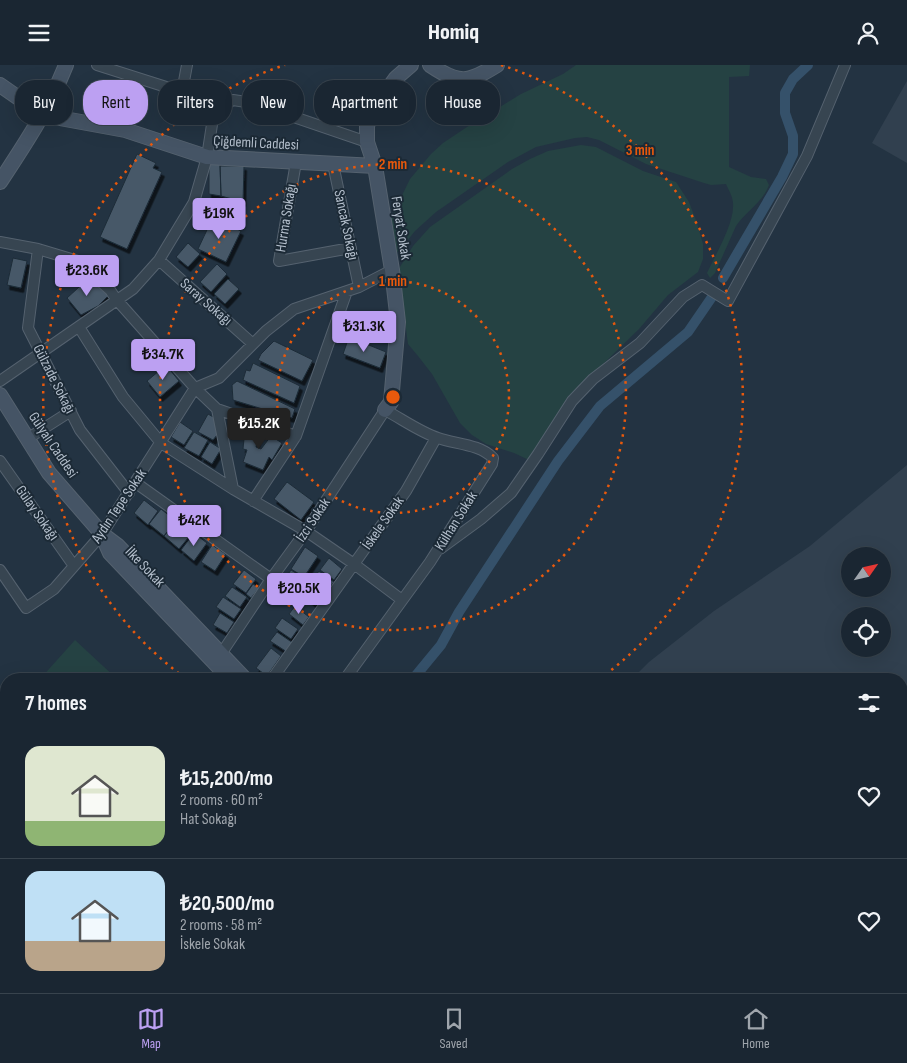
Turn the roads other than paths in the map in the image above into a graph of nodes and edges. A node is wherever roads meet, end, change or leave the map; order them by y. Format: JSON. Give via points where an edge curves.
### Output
{"nodes":[{"id":1,"x":66,"y":65,"type":"edge"},
{"id":2,"x":97,"y":65,"type":"edge"},
{"id":3,"x":187,"y":65,"type":"edge"},
{"id":4,"x":411,"y":65,"type":"edge"},
{"id":5,"x":430,"y":65,"type":"edge"},
{"id":6,"x":496,"y":65,"type":"edge"},
{"id":7,"x":845,"y":65,"type":"edge"},
{"id":8,"x":128,"y":70,"type":"edge"},
{"id":9,"x":60,"y":80,"type":"edge"},
{"id":10,"x":184,"y":80,"type":"edge"},
{"id":11,"x":158,"y":82,"type":"edge"},
{"id":12,"x":0,"y":85,"type":"edge"},
{"id":13,"x":15,"y":95,"type":"edge"},
{"id":14,"x":232,"y":101,"type":"edge"},
{"id":15,"x":73,"y":120,"type":"edge"},
{"id":16,"x":37,"y":125,"type":"edge"},
{"id":17,"x":212,"y":125,"type":"edge"},
{"id":18,"x":367,"y":142,"type":"junction"},
{"id":19,"x":207,"y":157,"type":"junction"},
{"id":20,"x":296,"y":162,"type":"junction"},
{"id":21,"x":333,"y":164,"type":"junction"},
{"id":22,"x":375,"y":166,"type":"junction"},
{"id":23,"x":0,"y":182,"type":"edge"},
{"id":24,"x":0,"y":242,"type":"edge"},
{"id":25,"x":351,"y":248,"type":"junction"},
{"id":26,"x":38,"y":249,"type":"junction"},
{"id":27,"x":158,"y":260,"type":"junction"},
{"id":28,"x":392,"y":270,"type":"junction"},
{"id":29,"x":360,"y":287,"type":"junction"},
{"id":30,"x":347,"y":291,"type":"junction"},
{"id":31,"x":116,"y":299,"type":"junction"},
{"id":32,"x":79,"y":327,"type":"junction"},
{"id":33,"x":253,"y":344,"type":"junction"},
{"id":34,"x":42,"y":353,"type":"junction"},
{"id":35,"x":0,"y":381,"type":"edge"},
{"id":36,"x":195,"y":388,"type":"junction"},
{"id":37,"x":0,"y":395,"type":"edge"},
{"id":38,"x":217,"y":409,"type":"junction"},
{"id":39,"x":385,"y":410,"type":"junction"},
{"id":40,"x":71,"y":411,"type":"junction"},
{"id":41,"x":296,"y":436,"type":"junction"},
{"id":42,"x":436,"y":438,"type":"junction"},
{"id":43,"x":27,"y":439,"type":"junction"},
{"id":44,"x":161,"y":443,"type":"junction"},
{"id":45,"x":0,"y":461,"type":"edge"},
{"id":46,"x":136,"y":483,"type":"junction"},
{"id":47,"x":233,"y":489,"type":"junction"},
{"id":48,"x":129,"y":493,"type":"junction"},
{"id":49,"x":253,"y":501,"type":"junction"},
{"id":50,"x":306,"y":531,"type":"junction"},
{"id":51,"x":102,"y":534,"type":"junction"},
{"id":52,"x":436,"y":553,"type":"junction"},
{"id":53,"x":354,"y":564,"type":"junction"},
{"id":54,"x":74,"y":566,"type":"junction"},
{"id":55,"x":0,"y":570,"type":"edge"},
{"id":56,"x":271,"y":579,"type":"junction"},
{"id":57,"x":402,"y":600,"type":"junction"},
{"id":58,"x":217,"y":658,"type":"junction"},
{"id":59,"x":226,"y":673,"type":"edge"},
{"id":60,"x":237,"y":673,"type":"edge"},
{"id":61,"x":276,"y":673,"type":"edge"},
{"id":62,"x":349,"y":673,"type":"edge"}],
"edges":[{"from":1,"to":9,"type":"street"},
{"from":2,"to":8,"type":"street"},
{"from":3,"to":10,"type":"street"},
{"from":4,"to":18,"type":"street","name":"Feryat Sokak","via":[[396,78],[373,111],[367,125]]},
{"from":5,"to":6,"type":"street","via":[[445,74],[468,80]]},
{"from":7,"to":52,"type":"street","via":[[807,156],[728,301],[702,285],[683,297],[640,343],[593,379],[572,401],[511,493]]},
{"from":8,"to":11,"type":"street"},
{"from":12,"to":13,"type":"street","name":"Çiğdemli Caddesi"},
{"from":14,"to":18,"type":"street","via":[[253,103]]},
{"from":15,"to":19,"type":"street","name":"Çiğdemli Caddesi","via":[[125,130]]},
{"from":16,"to":23,"type":"street"},
{"from":17,"to":19,"type":"street"},
{"from":18,"to":22,"type":"street","name":"Feryat Sokak"},
{"from":19,"to":20,"type":"street","name":"Çiğdemli Caddesi"},
{"from":19,"to":27,"type":"street","via":[[194,202]]},
{"from":20,"to":21,"type":"street","name":"Çiğdemli Caddesi"},
{"from":20,"to":25,"type":"street","name":"Hurma Sokağı","via":[[279,261]]},
{"from":21,"to":22,"type":"street","name":"Çiğdemli Caddesi"},
{"from":21,"to":25,"type":"street","name":"Sancak Sokağı"},
{"from":22,"to":28,"type":"street","name":"Feryat Sokak"},
{"from":24,"to":26,"type":"street"},
{"from":25,"to":29,"type":"street","name":"Sancak Sokağı"},
{"from":26,"to":31,"type":"street","via":[[78,261]]},
{"from":26,"to":34,"type":"street","name":"Gülzade Sokağı","via":[[28,328]]},
{"from":27,"to":31,"type":"street","via":[[133,289]]},
{"from":27,"to":33,"type":"street","name":"Saray Sokağı"},
{"from":28,"to":29,"type":"street"},
{"from":28,"to":39,"type":"street","name":"Feryat Sokak","via":[[398,322],[391,402]]},
{"from":29,"to":30,"type":"street"},
{"from":30,"to":33,"type":"street","via":[[294,309]]},
{"from":30,"to":41,"type":"street"},
{"from":31,"to":32,"type":"street"},
{"from":31,"to":36,"type":"street"},
{"from":32,"to":34,"type":"street"},
{"from":32,"to":44,"type":"street","via":[[123,397]]},
{"from":33,"to":36,"type":"street","via":[[219,378]]},
{"from":34,"to":35,"type":"street"},
{"from":34,"to":40,"type":"street","name":"Gülzade Sokağı"},
{"from":36,"to":38,"type":"street"},
{"from":36,"to":44,"type":"street","name":"Aydın Tepe Sokak"},
{"from":37,"to":43,"type":"street","name":"Gülyalı Caddesi"},
{"from":38,"to":41,"type":"street"},
{"from":38,"to":47,"type":"street"},
{"from":39,"to":42,"type":"street","name":"Külhan Sokak"},
{"from":39,"to":50,"type":"street","name":"İzci Sokak"},
{"from":40,"to":43,"type":"street"},
{"from":40,"to":48,"type":"street","name":"Gülzade Sokağı","via":[[80,429]]},
{"from":41,"to":49,"type":"street"},
{"from":42,"to":52,"type":"street","name":"Külhan Sokak","via":[[477,448],[493,458]]},
{"from":42,"to":53,"type":"street","name":"İskele Sokak","via":[[406,491]]},
{"from":43,"to":51,"type":"street","name":"Gülyalı Caddesi","via":[[49,473]]},
{"from":44,"to":46,"type":"street","name":"Aydın Tepe Sokak"},
{"from":44,"to":47,"type":"street"},
{"from":45,"to":54,"type":"street","name":"Gülay Sokağı"},
{"from":46,"to":48,"type":"street","name":"Aydın Tepe Sokak"},
{"from":46,"to":56,"type":"street"},
{"from":47,"to":49,"type":"street"},
{"from":48,"to":51,"type":"street","name":"Aydın Tepe Sokak"},
{"from":49,"to":50,"type":"street"},
{"from":50,"to":53,"type":"street"},
{"from":50,"to":56,"type":"street","name":"İzci Sokak"},
{"from":51,"to":54,"type":"street","name":"Aydın Tepe Sokak"},
{"from":51,"to":58,"type":"street","name":"İlke Sokak","via":[[110,553]]},
{"from":52,"to":57,"type":"street","name":"Külhan Sokak"},
{"from":53,"to":57,"type":"street"},
{"from":53,"to":61,"type":"street","name":"İskele Sokak"},
{"from":54,"to":55,"type":"street","name":"Aydın Tepe Sokak","via":[[54,589],[26,608]]},
{"from":56,"to":58,"type":"street","name":"İzci Sokak"},
{"from":57,"to":62,"type":"street","name":"Külhan Sokak"},
{"from":58,"to":59,"type":"street","name":"İlke Sokak"},
{"from":58,"to":60,"type":"street","name":"İlke Sokak"}]}
